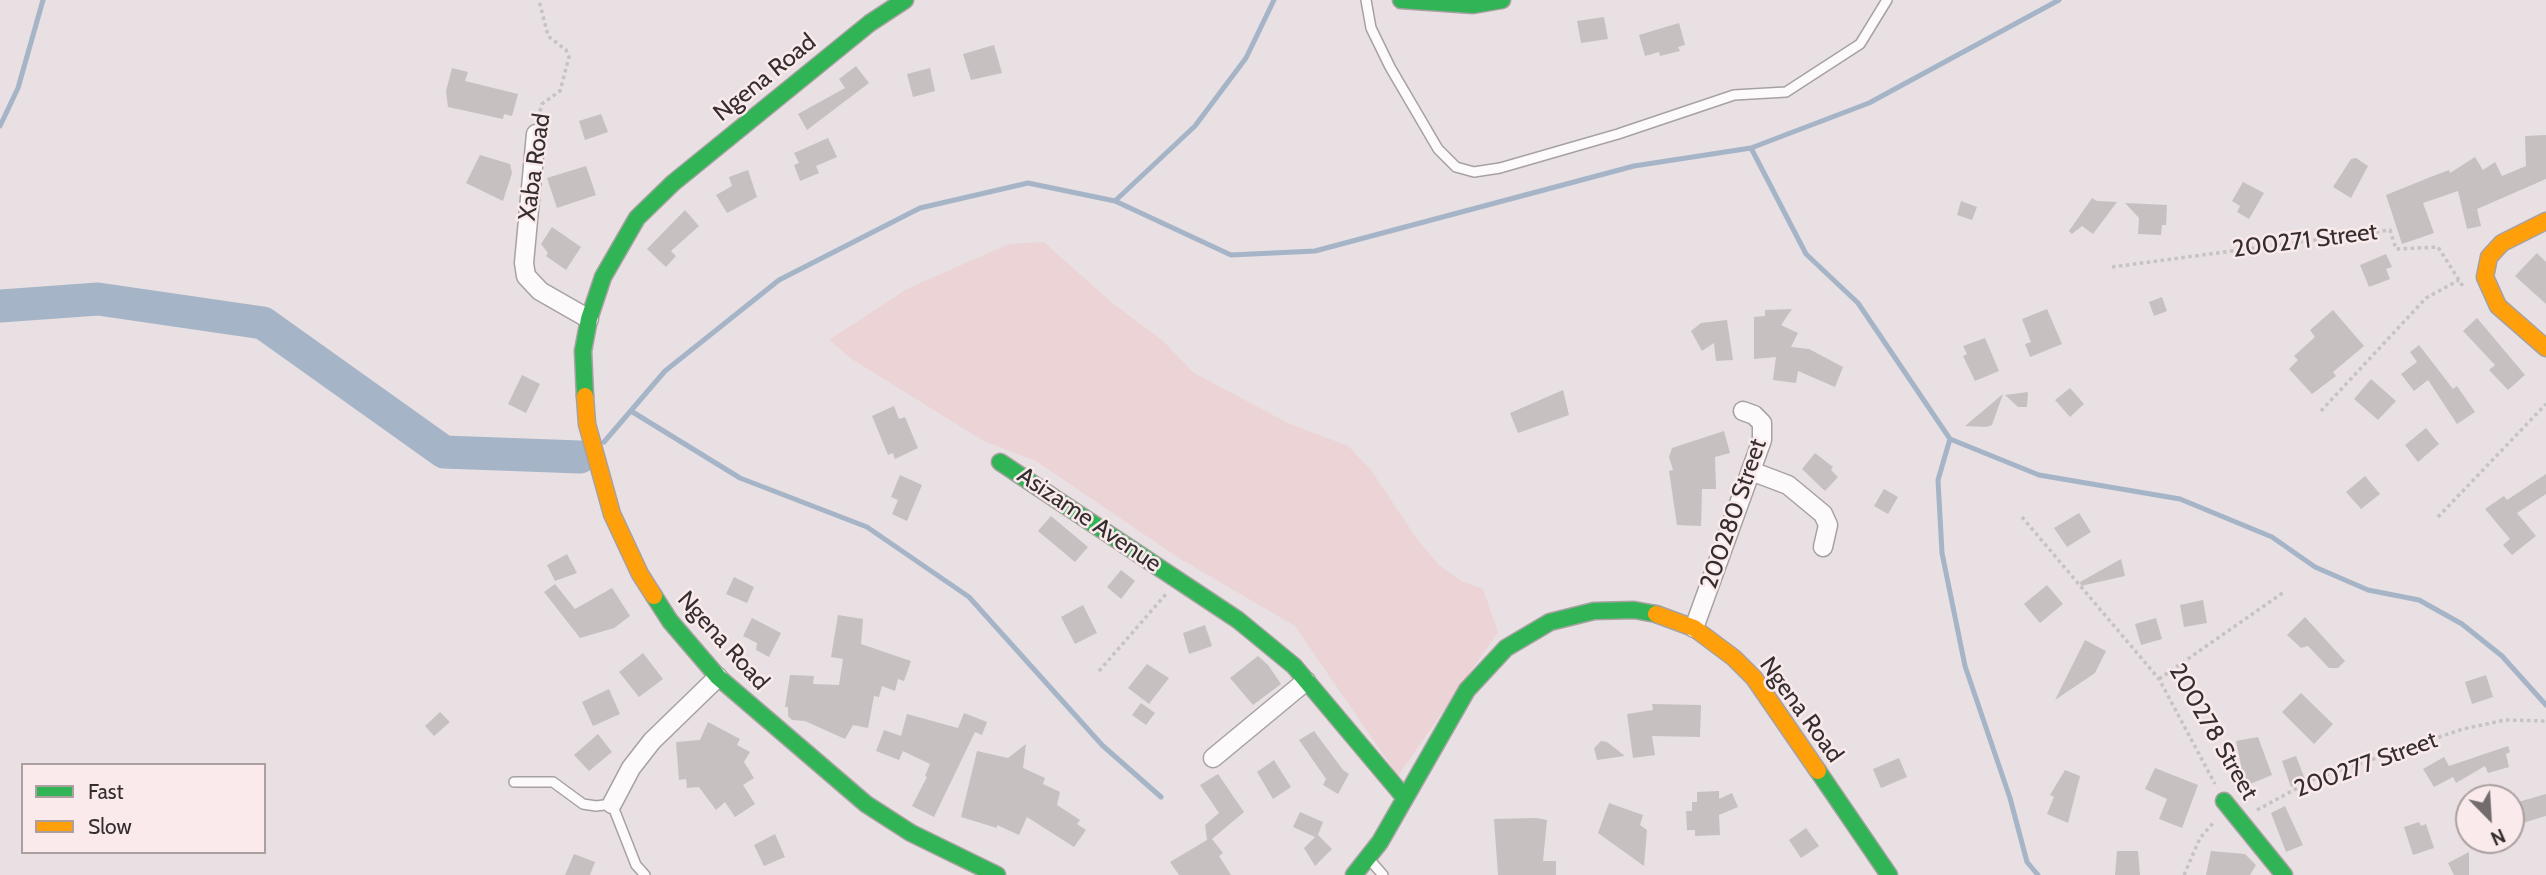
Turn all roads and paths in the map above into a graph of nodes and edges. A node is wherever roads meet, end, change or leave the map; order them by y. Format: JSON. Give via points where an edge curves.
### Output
{"nodes":[{"id":1,"x":539,"y":0,"type":"edge"},
{"id":2,"x":905,"y":0,"type":"edge"},
{"id":3,"x":1366,"y":0,"type":"edge"},
{"id":4,"x":1401,"y":0,"type":"edge"},
{"id":5,"x":1502,"y":0,"type":"edge"},
{"id":6,"x":1887,"y":0,"type":"edge"},
{"id":7,"x":536,"y":134,"type":"joint"},
{"id":8,"x":2546,"y":221,"type":"edge"},
{"id":9,"x":2112,"y":267,"type":"dead end"},
{"id":10,"x":2459,"y":280,"type":"junction"},
{"id":11,"x":2468,"y":293,"type":"dead end"},
{"id":12,"x":589,"y":319,"type":"junction"},
{"id":13,"x":2546,"y":348,"type":"edge"},
{"id":14,"x":2546,"y":404,"type":"edge"},
{"id":15,"x":1743,"y":411,"type":"dead end"},
{"id":16,"x":2321,"y":411,"type":"dead end"},
{"id":17,"x":1000,"y":462,"type":"dead end"},
{"id":18,"x":1751,"y":471,"type":"junction"},
{"id":19,"x":2022,"y":517,"type":"dead end"},
{"id":20,"x":2438,"y":517,"type":"dead end"},
{"id":21,"x":1823,"y":547,"type":"dead end"},
{"id":22,"x":1178,"y":580,"type":"junction"},
{"id":23,"x":2284,"y":592,"type":"dead end"},
{"id":24,"x":1694,"y":628,"type":"junction"},
{"id":25,"x":1098,"y":671,"type":"dead end"},
{"id":26,"x":718,"y":677,"type":"junction"},
{"id":27,"x":2158,"y":679,"type":"junction"},
{"id":28,"x":1306,"y":681,"type":"junction"},
{"id":29,"x":2546,"y":720,"type":"edge"},
{"id":30,"x":1213,"y":758,"type":"dead end"},
{"id":31,"x":514,"y":782,"type":"dead end"},
{"id":32,"x":1405,"y":798,"type":"junction"},
{"id":33,"x":2224,"y":801,"type":"joint"},
{"id":34,"x":612,"y":803,"type":"junction"},
{"id":35,"x":2238,"y":820,"type":"junction"},
{"id":36,"x":1367,"y":858,"type":"junction"},
{"id":37,"x":645,"y":875,"type":"edge"},
{"id":38,"x":997,"y":875,"type":"edge"},
{"id":39,"x":1354,"y":875,"type":"edge"},
{"id":40,"x":1383,"y":875,"type":"edge"},
{"id":41,"x":1889,"y":875,"type":"edge"},
{"id":42,"x":2184,"y":875,"type":"edge"},
{"id":43,"x":2284,"y":875,"type":"edge"}],
"edges":[{"from":1,"to":7,"type":"path","name":"Xaba Road","via":[[548,36],[569,57],[560,91],[542,104]]},
{"from":2,"to":12,"type":"street","name":"Ngena Road","via":[[870,23],[636,218],[603,277]]},
{"from":3,"to":6,"type":"lane","via":[[1371,28],[1438,149],[1457,167],[1475,172],[1618,134],[1734,95],[1786,92],[1860,44]]},
{"from":4,"to":5,"type":"street","via":[[1473,5]]},
{"from":7,"to":12,"type":"street","name":"Xaba Road","via":[[526,276],[540,291]]},
{"from":8,"to":13,"type":"street","via":[[2502,243],[2489,257],[2485,277],[2498,306]]},
{"from":9,"to":10,"type":"path","name":"200271 Street","via":[[2390,230],[2396,249],[2438,247]]},
{"from":10,"to":11,"type":"path","name":"200271 Street"},
{"from":10,"to":16,"type":"path","via":[[2426,298]]},
{"from":12,"to":26,"type":"street","name":"Ngena Road","via":[[583,351],[587,424],[612,514],[657,601]]},
{"from":14,"to":20,"type":"path"},
{"from":15,"to":18,"type":"street","name":"200280 Street","via":[[1760,419],[1764,429]]},
{"from":17,"to":22,"type":"street","name":"Asizame Avenue"},
{"from":18,"to":21,"type":"street","via":[[1788,485],[1823,514],[1828,526]]},
{"from":18,"to":24,"type":"street","name":"200280 Street"},
{"from":19,"to":27,"type":"path","name":"200278 Street"},
{"from":22,"to":25,"type":"path","name":"Asizame Avenue"},
{"from":22,"to":28,"type":"street","name":"Asizame Avenue","via":[[1246,627]]},
{"from":23,"to":27,"type":"path"},
{"from":24,"to":32,"type":"street","name":"Ngena Road","via":[[1634,610],[1594,611],[1550,622],[1506,648],[1466,690]]},
{"from":24,"to":41,"type":"street","name":"Ngena Road","via":[[1754,678]]},
{"from":26,"to":34,"type":"street","via":[[652,741]]},
{"from":26,"to":38,"type":"street","name":"Ngena Road","via":[[866,804],[911,833]]},
{"from":27,"to":33,"type":"path","name":"200278 Street"},
{"from":28,"to":30,"type":"street"},
{"from":28,"to":32,"type":"street","name":"Asizame Avenue"},
{"from":29,"to":35,"type":"path","name":"200277 Street","via":[[2505,720],[2463,729],[2314,779]]},
{"from":31,"to":34,"type":"lane","via":[[553,782],[583,804]]},
{"from":32,"to":36,"type":"street","name":"Ngena Road"},
{"from":33,"to":35,"type":"street","name":"200278 Street"},
{"from":34,"to":37,"type":"lane","via":[[636,865]]},
{"from":35,"to":42,"type":"path","name":"200277 Street","via":[[2221,815],[2200,838]]},
{"from":35,"to":43,"type":"street","name":"200278 Street"},
{"from":36,"to":39,"type":"street","name":"Ngena Road"},
{"from":36,"to":40,"type":"lane"}]}
